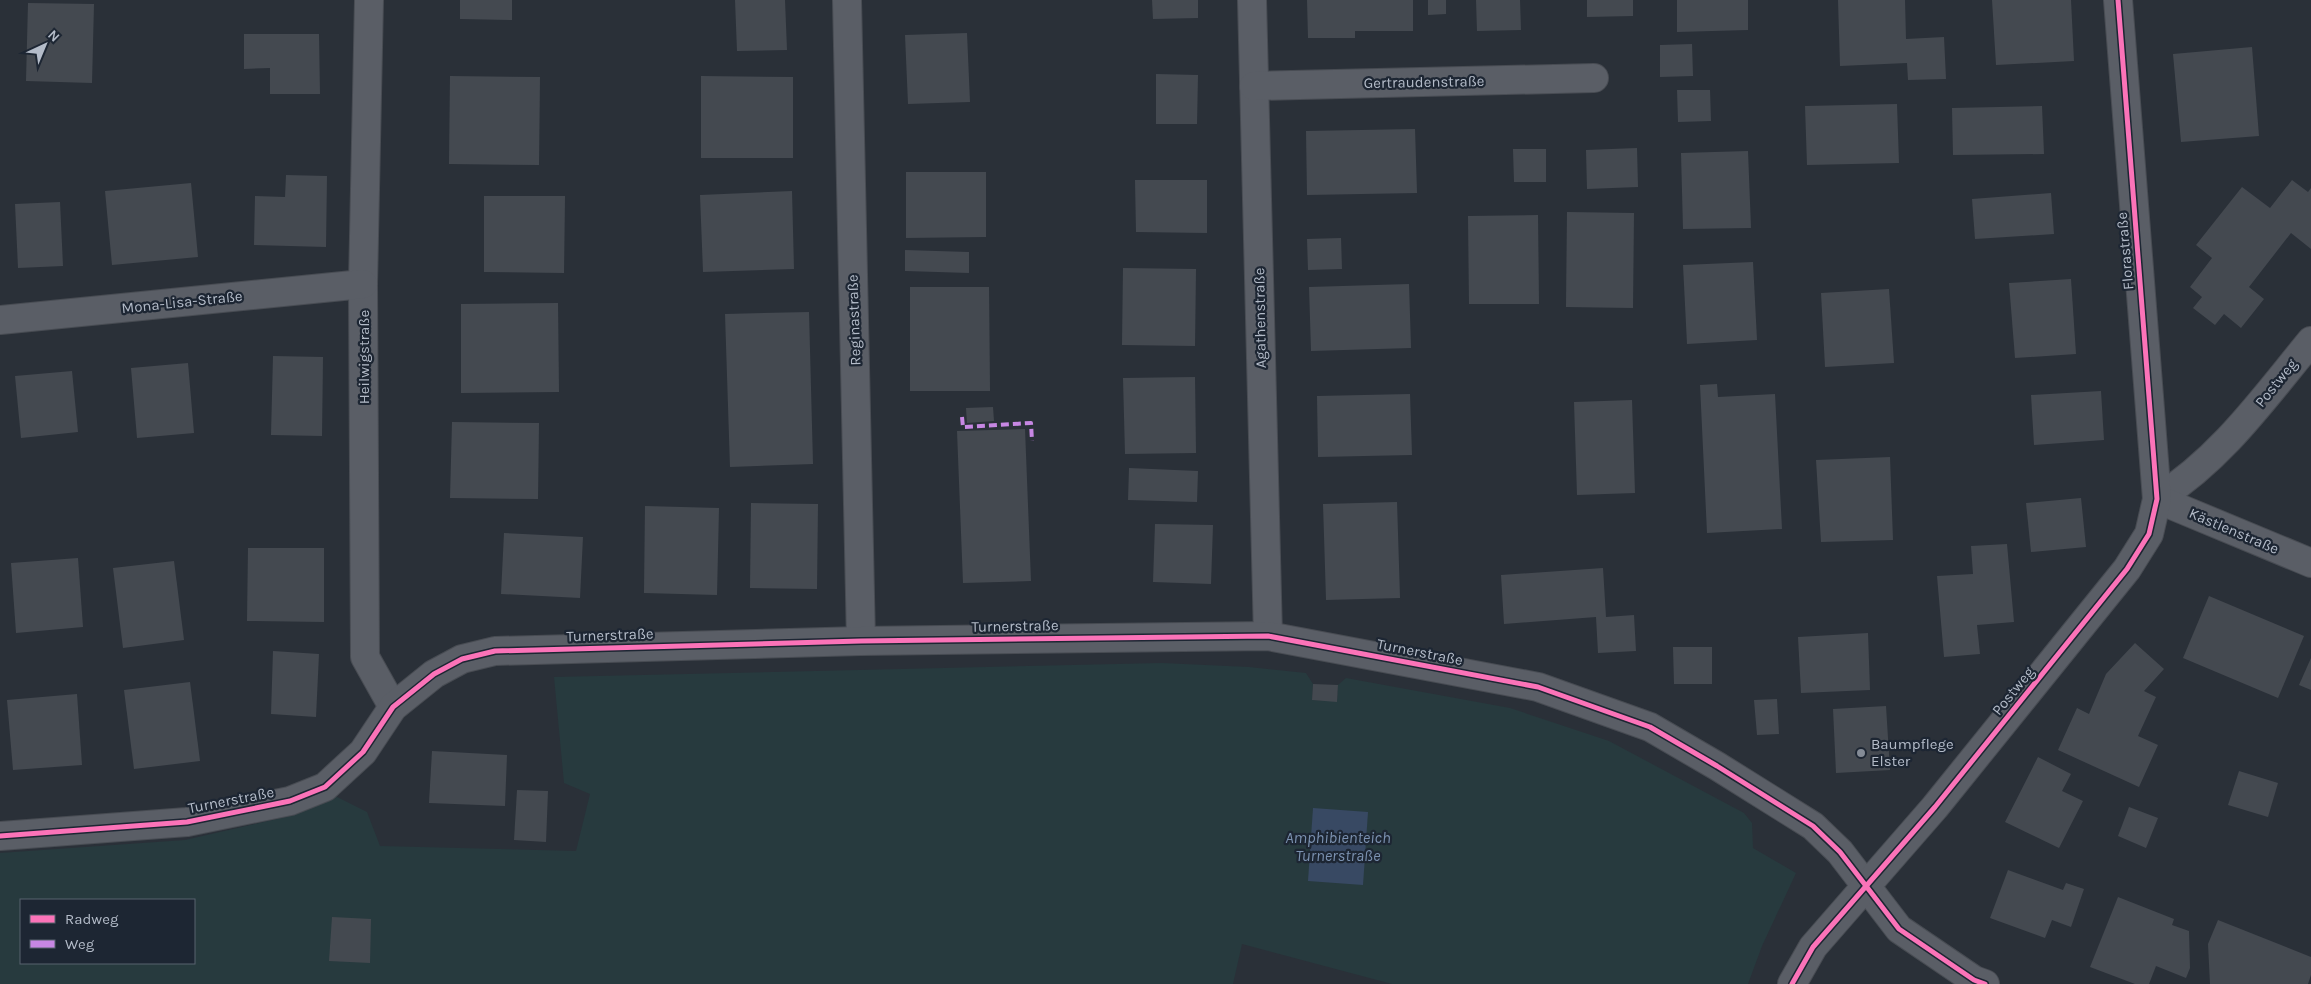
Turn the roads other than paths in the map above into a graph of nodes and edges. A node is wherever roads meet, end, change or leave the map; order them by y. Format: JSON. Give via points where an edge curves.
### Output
{"nodes":[{"id":1,"x":369,"y":0,"type":"edge"},
{"id":2,"x":847,"y":0,"type":"edge"},
{"id":3,"x":1252,"y":0,"type":"edge"},
{"id":4,"x":2118,"y":0,"type":"edge"},
{"id":5,"x":1594,"y":78,"type":"dead end"},
{"id":6,"x":1254,"y":86,"type":"junction"},
{"id":7,"x":363,"y":284,"type":"junction"},
{"id":8,"x":0,"y":320,"type":"edge"},
{"id":9,"x":2311,"y":341,"type":"edge"},
{"id":10,"x":2158,"y":499,"type":"junction"},
{"id":11,"x":2311,"y":563,"type":"edge"},
{"id":12,"x":1268,"y":636,"type":"junction"},
{"id":13,"x":861,"y":641,"type":"junction"},
{"id":14,"x":393,"y":707,"type":"junction"},
{"id":15,"x":0,"y":836,"type":"edge"},
{"id":16,"x":1866,"y":886,"type":"junction"},
{"id":17,"x":1792,"y":984,"type":"edge"},
{"id":18,"x":1985,"y":984,"type":"edge"}],
"edges":[{"from":1,"to":7,"type":"street","name":"Heilwigstraße"},
{"from":2,"to":13,"type":"street","name":"Reginastraße"},
{"from":3,"to":6,"type":"street","name":"Agathenstraße"},
{"from":4,"to":10,"type":"street","name":"Florastraße"},
{"from":5,"to":6,"type":"street","name":"Gertraudenstraße"},
{"from":6,"to":12,"type":"street","name":"Agathenstraße"},
{"from":7,"to":8,"type":"street","name":"Mona-Lisa-Straße"},
{"from":7,"to":14,"type":"street","name":"Heilwigstraße","via":[[365,657]]},
{"from":9,"to":10,"type":"street","name":"Postweg","via":[[2233,436],[2183,483]]},
{"from":10,"to":11,"type":"street","name":"Kästlenstraße"},
{"from":10,"to":16,"type":"street","name":"Postweg","via":[[2149,534],[2127,569],[1935,807]]},
{"from":12,"to":13,"type":"street","name":"Turnerstraße"},
{"from":12,"to":16,"type":"street","name":"Turnerstraße","via":[[1538,686],[1650,727],[1813,826],[1840,852]]},
{"from":13,"to":14,"type":"street","name":"Turnerstraße","via":[[495,651],[462,659],[434,674]]},
{"from":14,"to":15,"type":"street","name":"Turnerstraße","via":[[362,752],[324,787],[290,801],[187,822]]},
{"from":16,"to":17,"type":"street","name":"Postweg","via":[[1813,947]]},
{"from":16,"to":18,"type":"street","name":"Turnerstraße","via":[[1899,929],[1974,980]]}]}
